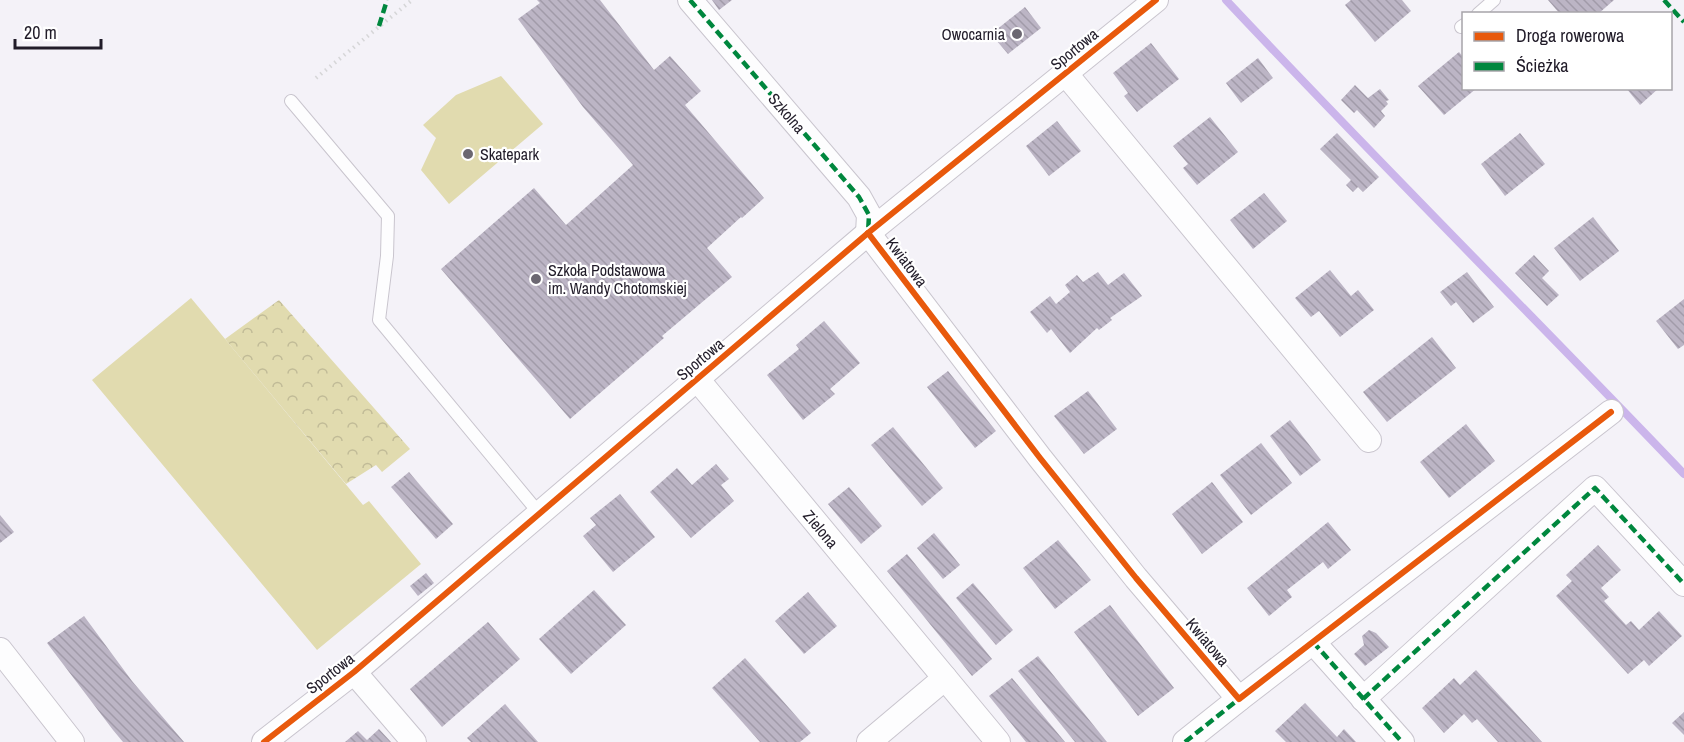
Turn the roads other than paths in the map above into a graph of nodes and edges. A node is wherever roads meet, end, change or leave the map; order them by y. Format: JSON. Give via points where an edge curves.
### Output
{"nodes":[{"id":1,"x":690,"y":0,"type":"edge"},
{"id":2,"x":1155,"y":0,"type":"edge"},
{"id":3,"x":1494,"y":0,"type":"edge"},
{"id":4,"x":1480,"y":12,"type":"edge"},
{"id":5,"x":1065,"y":73,"type":"junction"},
{"id":6,"x":291,"y":101,"type":"dead end"},
{"id":7,"x":868,"y":233,"type":"junction"},
{"id":8,"x":696,"y":379,"type":"junction"},
{"id":9,"x":1611,"y":412,"type":"dead end"},
{"id":10,"x":1369,"y":440,"type":"dead end"},
{"id":11,"x":539,"y":513,"type":"junction"},
{"id":12,"x":1684,"y":584,"type":"edge"},
{"id":13,"x":1313,"y":642,"type":"junction"},
{"id":14,"x":0,"y":650,"type":"edge"},
{"id":15,"x":354,"y":672,"type":"junction"},
{"id":16,"x":945,"y":678,"type":"junction"},
{"id":17,"x":1239,"y":699,"type":"junction"},
{"id":18,"x":1363,"y":699,"type":"junction"},
{"id":19,"x":72,"y":742,"type":"edge"},
{"id":20,"x":264,"y":742,"type":"edge"},
{"id":21,"x":414,"y":742,"type":"edge"},
{"id":22,"x":869,"y":742,"type":"edge"},
{"id":23,"x":998,"y":742,"type":"edge"},
{"id":24,"x":1185,"y":742,"type":"edge"},
{"id":25,"x":1402,"y":742,"type":"edge"}],
"edges":[{"from":1,"to":7,"type":"street","name":"Szkolna","via":[[859,197],[869,214]]},
{"from":2,"to":5,"type":"street","name":"Sportowa"},
{"from":3,"to":4,"type":"lane"},
{"from":5,"to":7,"type":"street","name":"Sportowa"},
{"from":5,"to":10,"type":"street"},
{"from":6,"to":11,"type":"lane","via":[[388,216],[378,320]]},
{"from":7,"to":8,"type":"street","name":"Sportowa"},
{"from":7,"to":17,"type":"street","name":"Kwiatowa","via":[[1040,458]]},
{"from":8,"to":11,"type":"street","name":"Sportowa"},
{"from":8,"to":16,"type":"street","name":"Zielona"},
{"from":9,"to":13,"type":"street"},
{"from":11,"to":15,"type":"street","name":"Sportowa"},
{"from":12,"to":18,"type":"street","via":[[1595,488]]},
{"from":13,"to":17,"type":"street"},
{"from":13,"to":18,"type":"street"},
{"from":14,"to":19,"type":"street"},
{"from":15,"to":20,"type":"street","name":"Sportowa"},
{"from":15,"to":21,"type":"street","name":"Sportowa"},
{"from":16,"to":22,"type":"street"},
{"from":16,"to":23,"type":"street","name":"Zielona"},
{"from":17,"to":24,"type":"street"},
{"from":18,"to":25,"type":"street"}]}
